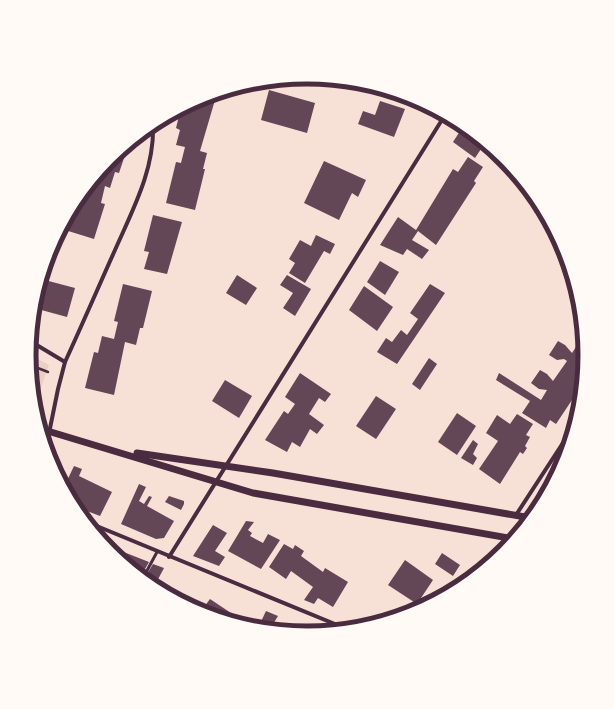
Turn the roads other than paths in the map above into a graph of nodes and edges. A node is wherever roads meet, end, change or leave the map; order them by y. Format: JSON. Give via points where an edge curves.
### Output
{"nodes":[{"id":1,"x":442,"y":120,"type":"edge"},
{"id":2,"x":153,"y":132,"type":"edge"},
{"id":3,"x":37,"y":345,"type":"edge"},
{"id":4,"x":65,"y":362,"type":"junction"},
{"id":5,"x":47,"y":431,"type":"edge"},
{"id":6,"x":50,"y":432,"type":"junction"},
{"id":7,"x":49,"y":437,"type":"edge"},
{"id":8,"x":564,"y":441,"type":"edge"},
{"id":9,"x":96,"y":444,"type":"junction"},
{"id":10,"x":226,"y":466,"type":"junction"},
{"id":11,"x":216,"y":482,"type":"junction"},
{"id":12,"x":516,"y":516,"type":"junction"},
{"id":13,"x":523,"y":517,"type":"edge"},
{"id":14,"x":98,"y":527,"type":"edge"},
{"id":15,"x":507,"y":538,"type":"edge"},
{"id":16,"x":158,"y":552,"type":"junction"},
{"id":17,"x":169,"y":557,"type":"junction"},
{"id":18,"x":146,"y":572,"type":"edge"},
{"id":19,"x":334,"y":624,"type":"edge"}],
"edges":[{"from":1,"to":10,"type":"street"},
{"from":2,"to":4,"type":"street","via":[[152,153],[144,182]]},
{"from":3,"to":4,"type":"street"},
{"from":4,"to":6,"type":"street"},
{"from":5,"to":6,"type":"street"},
{"from":6,"to":7,"type":"street"},
{"from":6,"to":9,"type":"street"},
{"from":8,"to":12,"type":"street"},
{"from":9,"to":10,"type":"street","via":[[154,456]]},
{"from":9,"to":11,"type":"street"},
{"from":10,"to":11,"type":"street"},
{"from":10,"to":12,"type":"street"},
{"from":11,"to":15,"type":"street","via":[[276,498]]},
{"from":11,"to":17,"type":"street"},
{"from":12,"to":13,"type":"street"},
{"from":14,"to":16,"type":"street"},
{"from":16,"to":17,"type":"street"},
{"from":16,"to":18,"type":"lane"},
{"from":17,"to":19,"type":"street"}]}
